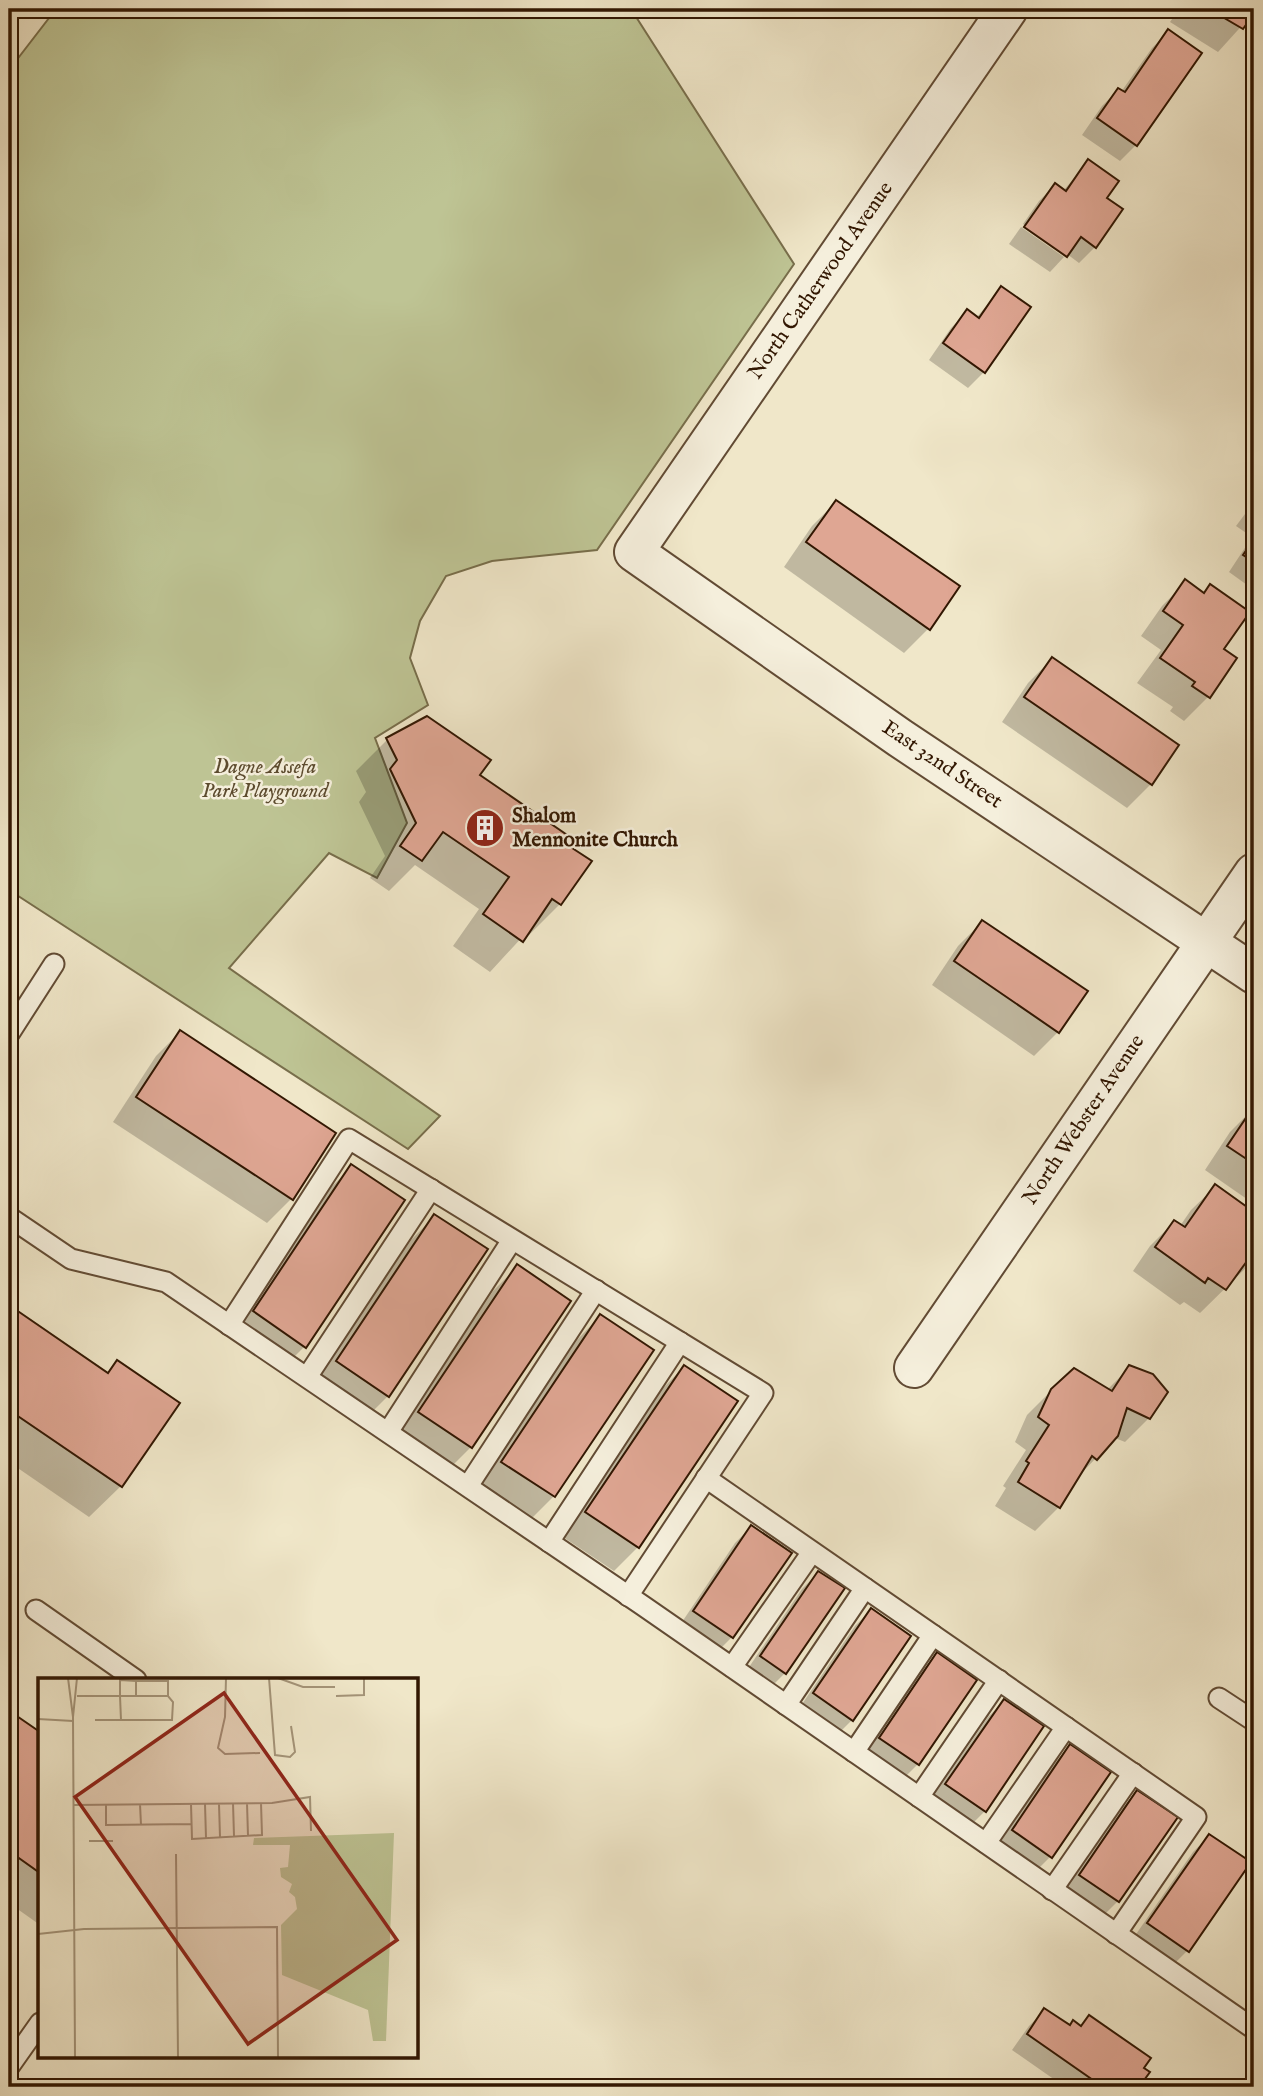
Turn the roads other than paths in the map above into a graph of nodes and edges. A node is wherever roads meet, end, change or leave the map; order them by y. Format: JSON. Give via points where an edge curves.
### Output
{"nodes":[{"id":1,"x":1008,"y":9,"type":"edge"},
{"id":2,"x":634,"y":552,"type":"joint"},
{"id":3,"x":1254,"y":873,"type":"edge"},
{"id":4,"x":1208,"y":941,"type":"junction"},
{"id":5,"x":54,"y":964,"type":"dead end"},
{"id":6,"x":1254,"y":974,"type":"edge"},
{"id":7,"x":9,"y":1034,"type":"edge"},
{"id":8,"x":431,"y":1189,"type":"junction"},
{"id":9,"x":9,"y":1217,"type":"edge"},
{"id":10,"x":512,"y":1240,"type":"junction"},
{"id":11,"x":596,"y":1290,"type":"junction"},
{"id":12,"x":229,"y":1325,"type":"junction"},
{"id":13,"x":680,"y":1342,"type":"junction"},
{"id":14,"x":914,"y":1368,"type":"dead end"},
{"id":15,"x":307,"y":1377,"type":"junction"},
{"id":16,"x":388,"y":1432,"type":"junction"},
{"id":17,"x":706,"y":1478,"type":"junction"},
{"id":18,"x":468,"y":1486,"type":"junction"},
{"id":19,"x":549,"y":1542,"type":"junction"},
{"id":20,"x":812,"y":1552,"type":"junction"},
{"id":21,"x":864,"y":1588,"type":"junction"},
{"id":22,"x":628,"y":1596,"type":"junction"},
{"id":23,"x":36,"y":1610,"type":"dead end"},
{"id":24,"x":933,"y":1635,"type":"junction"},
{"id":25,"x":732,"y":1667,"type":"junction"},
{"id":26,"x":135,"y":1678,"type":"edge"},
{"id":27,"x":999,"y":1680,"type":"junction"},
{"id":28,"x":1219,"y":1698,"type":"dead end"},
{"id":29,"x":786,"y":1705,"type":"junction"},
{"id":30,"x":1254,"y":1721,"type":"edge"},
{"id":31,"x":1066,"y":1727,"type":"junction"},
{"id":32,"x":854,"y":1752,"type":"junction"},
{"id":33,"x":1133,"y":1773,"type":"junction"},
{"id":34,"x":919,"y":1797,"type":"junction"},
{"id":35,"x":986,"y":1843,"type":"junction"},
{"id":36,"x":1052,"y":1890,"type":"junction"},
{"id":37,"x":1116,"y":1934,"type":"junction"},
{"id":38,"x":38,"y":2026,"type":"edge"},
{"id":39,"x":1254,"y":2029,"type":"edge"},
{"id":40,"x":9,"y":2067,"type":"edge"}],
"edges":[{"from":1,"to":2,"type":"street","name":"North Catherwood Avenue"},
{"from":2,"to":4,"type":"street","name":"East 32nd Street","via":[[900,738]]},
{"from":3,"to":4,"type":"street","name":"North Webster Avenue"},
{"from":4,"to":6,"type":"street","name":"East 32nd Street"},
{"from":4,"to":14,"type":"street","name":"North Webster Avenue"},
{"from":5,"to":7,"type":"lane"},
{"from":8,"to":10,"type":"lane"},
{"from":8,"to":12,"type":"lane","via":[[349,1139]]},
{"from":8,"to":15,"type":"lane"},
{"from":9,"to":12,"type":"lane","via":[[71,1259],[166,1282]]},
{"from":10,"to":11,"type":"lane"},
{"from":10,"to":16,"type":"lane"},
{"from":11,"to":13,"type":"lane"},
{"from":11,"to":18,"type":"lane"},
{"from":12,"to":15,"type":"lane"},
{"from":13,"to":17,"type":"lane","via":[[763,1393]]},
{"from":13,"to":19,"type":"lane"},
{"from":15,"to":16,"type":"lane"},
{"from":16,"to":18,"type":"lane"},
{"from":17,"to":20,"type":"lane"},
{"from":17,"to":22,"type":"lane"},
{"from":18,"to":19,"type":"lane"},
{"from":19,"to":22,"type":"lane"},
{"from":20,"to":21,"type":"lane"},
{"from":20,"to":25,"type":"lane"},
{"from":21,"to":24,"type":"lane"},
{"from":21,"to":29,"type":"lane"},
{"from":22,"to":25,"type":"lane"},
{"from":23,"to":26,"type":"lane"},
{"from":24,"to":27,"type":"lane"},
{"from":24,"to":32,"type":"lane"},
{"from":25,"to":29,"type":"lane"},
{"from":27,"to":31,"type":"lane"},
{"from":27,"to":34,"type":"lane"},
{"from":28,"to":30,"type":"lane"},
{"from":29,"to":32,"type":"lane"},
{"from":31,"to":33,"type":"lane"},
{"from":31,"to":35,"type":"lane"},
{"from":32,"to":34,"type":"lane"},
{"from":33,"to":36,"type":"lane"},
{"from":33,"to":37,"type":"lane","via":[[1196,1817]]},
{"from":34,"to":35,"type":"lane"},
{"from":35,"to":36,"type":"lane"},
{"from":36,"to":37,"type":"lane"},
{"from":37,"to":39,"type":"lane"},
{"from":38,"to":40,"type":"lane"}]}
